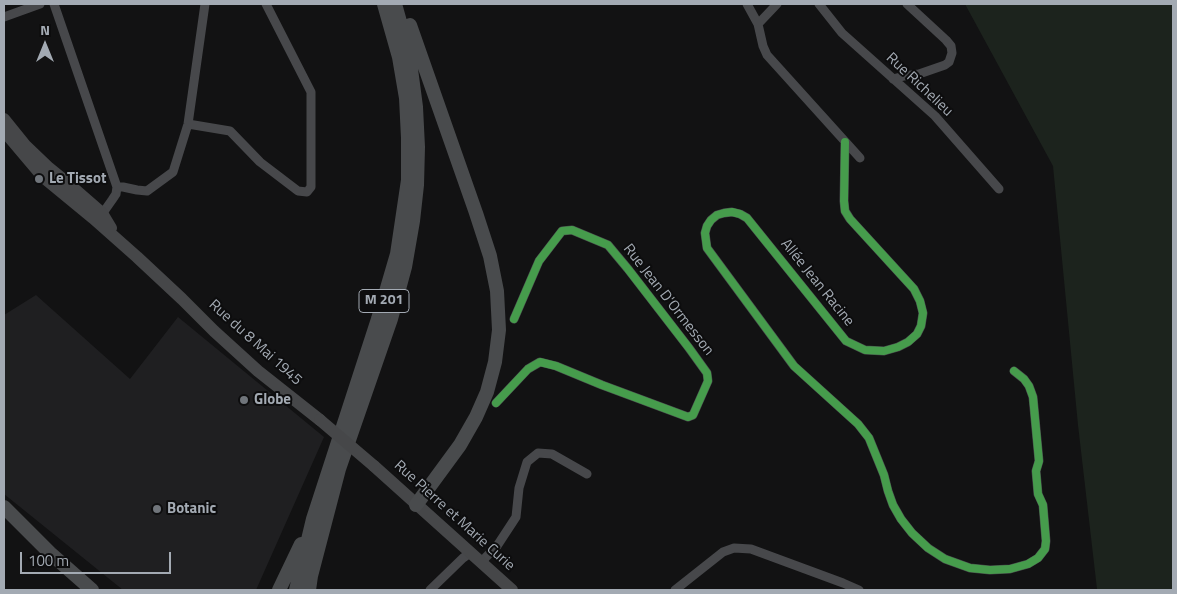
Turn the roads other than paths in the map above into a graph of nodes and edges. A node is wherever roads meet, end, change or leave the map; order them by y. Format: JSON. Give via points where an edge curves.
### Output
{"nodes":[{"id":1,"x":40,"y":4,"type":"edge"},
{"id":2,"x":54,"y":4,"type":"edge"},
{"id":3,"x":205,"y":4,"type":"edge"},
{"id":4,"x":266,"y":4,"type":"edge"},
{"id":5,"x":384,"y":4,"type":"edge"},
{"id":6,"x":396,"y":4,"type":"edge"},
{"id":7,"x":402,"y":4,"type":"edge"},
{"id":8,"x":747,"y":4,"type":"edge"},
{"id":9,"x":777,"y":4,"type":"edge"},
{"id":10,"x":819,"y":4,"type":"edge"},
{"id":11,"x":907,"y":4,"type":"edge"},
{"id":12,"x":20,"y":7,"type":"edge"},
{"id":13,"x":4,"y":17,"type":"edge"},
{"id":14,"x":758,"y":24,"type":"junction"},
{"id":15,"x":893,"y":79,"type":"junction"},
{"id":16,"x":4,"y":118,"type":"edge"},
{"id":17,"x":188,"y":124,"type":"junction"},
{"id":18,"x":4,"y":131,"type":"edge"},
{"id":19,"x":845,"y":142,"type":"junction"},
{"id":20,"x":860,"y":158,"type":"dead end"},
{"id":21,"x":117,"y":187,"type":"junction"},
{"id":22,"x":999,"y":189,"type":"dead end"},
{"id":23,"x":97,"y":215,"type":"junction"},
{"id":24,"x":514,"y":319,"type":"dead end"},
{"id":25,"x":1014,"y":371,"type":"dead end"},
{"id":26,"x":496,"y":403,"type":"dead end"},
{"id":27,"x":374,"y":466,"type":"joint"},
{"id":28,"x":587,"y":474,"type":"dead end"},
{"id":29,"x":416,"y":505,"type":"junction"},
{"id":30,"x":4,"y":507,"type":"edge"},
{"id":31,"x":313,"y":519,"type":"junction"},
{"id":32,"x":470,"y":553,"type":"junction"},
{"id":33,"x":482,"y":563,"type":"junction"},
{"id":34,"x":92,"y":590,"type":"edge"},
{"id":35,"x":279,"y":590,"type":"edge"},
{"id":36,"x":296,"y":590,"type":"edge"},
{"id":37,"x":309,"y":590,"type":"edge"},
{"id":38,"x":430,"y":590,"type":"edge"},
{"id":39,"x":512,"y":590,"type":"edge"},
{"id":40,"x":674,"y":590,"type":"edge"},
{"id":41,"x":859,"y":590,"type":"edge"}],
"edges":[{"from":1,"to":12,"type":"street"},
{"from":2,"to":21,"type":"street"},
{"from":3,"to":17,"type":"street"},
{"from":4,"to":17,"type":"street","via":[[311,92],[311,187],[308,192],[298,191],[260,162],[230,131]]},
{"from":5,"to":31,"type":"highway","number":"M 201","via":[[399,57],[406,98],[408,180],[397,254]]},
{"from":6,"to":37,"type":"highway","number":"M 201","via":[[416,107],[418,147],[413,222],[393,311],[339,469]]},
{"from":7,"to":29,"type":"highway","via":[[490,256],[497,291],[499,330],[495,362],[476,417],[460,445]]},
{"from":8,"to":14,"type":"street"},
{"from":9,"to":14,"type":"street"},
{"from":10,"to":15,"type":"street","name":"Rue Richelieu","via":[[842,33]]},
{"from":11,"to":15,"type":"street","via":[[946,40],[952,53],[945,65]]},
{"from":12,"to":13,"type":"street"},
{"from":14,"to":19,"type":"street","via":[[766,55]]},
{"from":15,"to":22,"type":"street","name":"Rue Richelieu","via":[[935,116]]},
{"from":16,"to":23,"type":"main road","name":"Rue du 8 Mai 1945","via":[[31,151],[72,186]]},
{"from":17,"to":21,"type":"street","via":[[173,172],[147,191]]},
{"from":18,"to":23,"type":"main road","name":"Rue du 8 Mai 1945","via":[[42,176]]},
{"from":19,"to":20,"type":"street"},
{"from":19,"to":25,"type":"street","name":"Allée Jean Racine","via":[[845,211],[920,301],[923,313],[921,326],[908,342],[884,351],[865,350],[846,341],[748,218],[740,214],[724,212],[711,220],[705,233],[707,248],[794,366],[869,438],[893,505],[912,534],[945,559],[970,568],[1010,569],[1028,564],[1045,549],[1043,504],[1037,486],[1039,461],[1033,397],[1024,379]]},
{"from":21,"to":23,"type":"street","via":[[116,194]]},
{"from":23,"to":27,"type":"main road","name":"Rue du 8 Mai 1945","bridge":true,"via":[[118,241],[258,371]]},
{"from":24,"to":26,"type":"street","name":"Rue Jean D'Ormesson","via":[[539,261],[562,231],[572,230],[608,245],[689,348],[707,373],[708,381],[693,415],[688,417],[540,362],[528,369]]},
{"from":27,"to":29,"type":"main road","name":"Rue Pierre et Marie Curie"},
{"from":28,"to":33,"type":"street","via":[[552,454],[538,452],[527,462],[519,488],[516,517]]},
{"from":29,"to":32,"type":"main road","name":"Rue Pierre et Marie Curie"},
{"from":30,"to":34,"type":"highway"},
{"from":31,"to":35,"type":"highway"},
{"from":31,"to":36,"type":"highway","number":"M 201"},
{"from":32,"to":33,"type":"main road","name":"Rue Pierre et Marie Curie"},
{"from":32,"to":38,"type":"street"},
{"from":33,"to":39,"type":"main road","name":"Rue Pierre et Marie Curie"},
{"from":40,"to":41,"type":"street","via":[[723,552],[734,548],[751,550]]}]}
